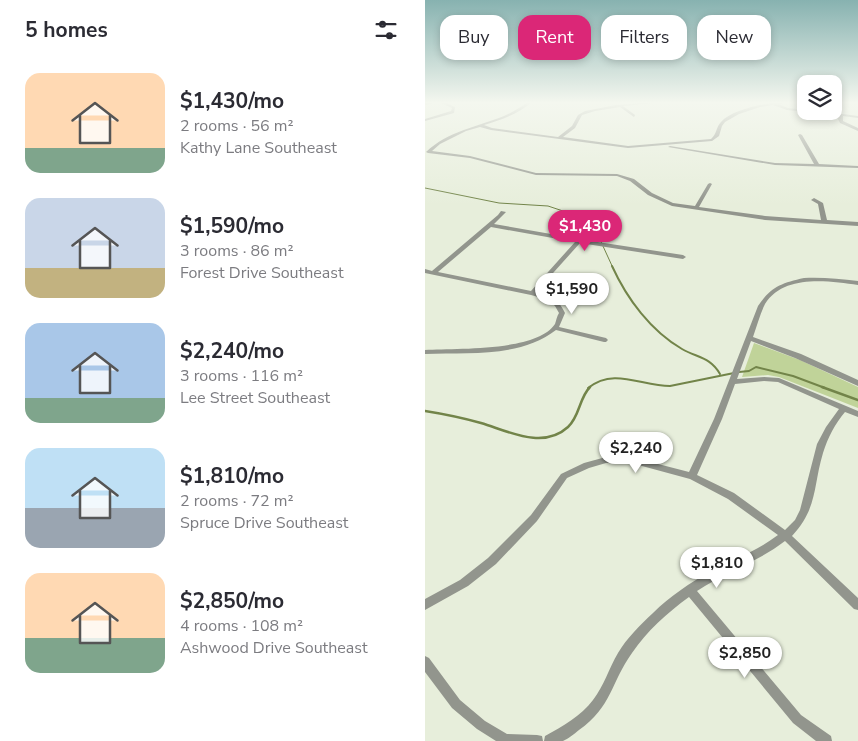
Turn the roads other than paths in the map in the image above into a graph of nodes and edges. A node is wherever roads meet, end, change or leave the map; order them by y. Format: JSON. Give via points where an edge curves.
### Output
{"nodes":[{"id":1,"x":451,"y":137,"type":"edge"},
{"id":2,"x":548,"y":137,"type":"edge"},
{"id":3,"x":716,"y":137,"type":"edge"},
{"id":4,"x":801,"y":137,"type":"edge"},
{"id":5,"x":559,"y":138,"type":"joint"},
{"id":6,"x":659,"y":145,"type":"junction"},
{"id":7,"x":817,"y":165,"type":"junction"},
{"id":8,"x":858,"y":167,"type":"edge"},
{"id":9,"x":711,"y":184,"type":"dead end"},
{"id":10,"x":814,"y":200,"type":"dead end"},
{"id":11,"x":696,"y":208,"type":"junction"},
{"id":12,"x":503,"y":212,"type":"dead end"},
{"id":13,"x":824,"y":222,"type":"junction"},
{"id":14,"x":858,"y":224,"type":"edge"},
{"id":15,"x":490,"y":225,"type":"junction"},
{"id":16,"x":579,"y":241,"type":"junction"},
{"id":17,"x":683,"y":257,"type":"dead end"},
{"id":18,"x":425,"y":271,"type":"edge"},
{"id":19,"x":433,"y":273,"type":"junction"},
{"id":20,"x":858,"y":283,"type":"edge"},
{"id":21,"x":532,"y":293,"type":"junction"},
{"id":22,"x":555,"y":328,"type":"junction"},
{"id":23,"x":750,"y":338,"type":"junction"},
{"id":24,"x":604,"y":340,"type":"dead end"},
{"id":25,"x":425,"y":352,"type":"edge"},
{"id":26,"x":733,"y":382,"type":"junction"},
{"id":27,"x":858,"y":383,"type":"edge"},
{"id":28,"x":844,"y":408,"type":"junction"},
{"id":29,"x":858,"y":414,"type":"edge"},
{"id":30,"x":692,"y":476,"type":"junction"},
{"id":31,"x":786,"y":536,"type":"junction"},
{"id":32,"x":689,"y":589,"type":"junction"},
{"id":33,"x":858,"y":605,"type":"edge"},
{"id":34,"x":425,"y":606,"type":"edge"},
{"id":35,"x":425,"y":662,"type":"edge"},
{"id":36,"x":506,"y":740,"type":"edge"},
{"id":37,"x":537,"y":741,"type":"edge"},
{"id":38,"x":550,"y":741,"type":"edge"},
{"id":39,"x":826,"y":741,"type":"edge"}],
"edges":[{"from":1,"to":11,"type":"street","via":[[428,152],[470,157],[536,174],[617,175],[632,180],[663,202]]},
{"from":2,"to":5,"type":"street"},
{"from":3,"to":6,"type":"street","via":[[712,140]]},
{"from":4,"to":7,"type":"street"},
{"from":5,"to":6,"type":"street","via":[[623,146]]},
{"from":6,"to":7,"type":"street","via":[[775,164]]},
{"from":7,"to":8,"type":"street"},
{"from":9,"to":11,"type":"street"},
{"from":10,"to":13,"type":"street","via":[[820,204]]},
{"from":11,"to":13,"type":"street"},
{"from":12,"to":15,"type":"street"},
{"from":13,"to":14,"type":"street"},
{"from":15,"to":16,"type":"street"},
{"from":15,"to":19,"type":"street"},
{"from":16,"to":17,"type":"street"},
{"from":16,"to":21,"type":"street"},
{"from":18,"to":19,"type":"street"},
{"from":19,"to":21,"type":"street"},
{"from":20,"to":23,"type":"street","via":[[817,279],[779,288],[764,301]]},
{"from":21,"to":22,"type":"street","via":[[559,305],[562,313]]},
{"from":22,"to":24,"type":"street"},
{"from":22,"to":25,"type":"street","via":[[539,338],[508,348]]},
{"from":23,"to":26,"type":"street"},
{"from":23,"to":27,"type":"street"},
{"from":26,"to":28,"type":"street","via":[[779,380]]},
{"from":26,"to":30,"type":"street"},
{"from":28,"to":29,"type":"street"},
{"from":28,"to":31,"type":"street","via":[[829,428],[818,453],[809,502]]},
{"from":30,"to":31,"type":"street","via":[[731,496]]},
{"from":30,"to":34,"type":"street","via":[[631,460],[587,464],[565,476],[534,518],[492,561],[464,584]]},
{"from":31,"to":32,"type":"street"},
{"from":31,"to":33,"type":"street"},
{"from":32,"to":38,"type":"street","via":[[637,637],[593,710]]},
{"from":32,"to":39,"type":"street","via":[[797,719]]},
{"from":35,"to":36,"type":"street","via":[[456,704]]},
{"from":36,"to":37,"type":"street"}]}
